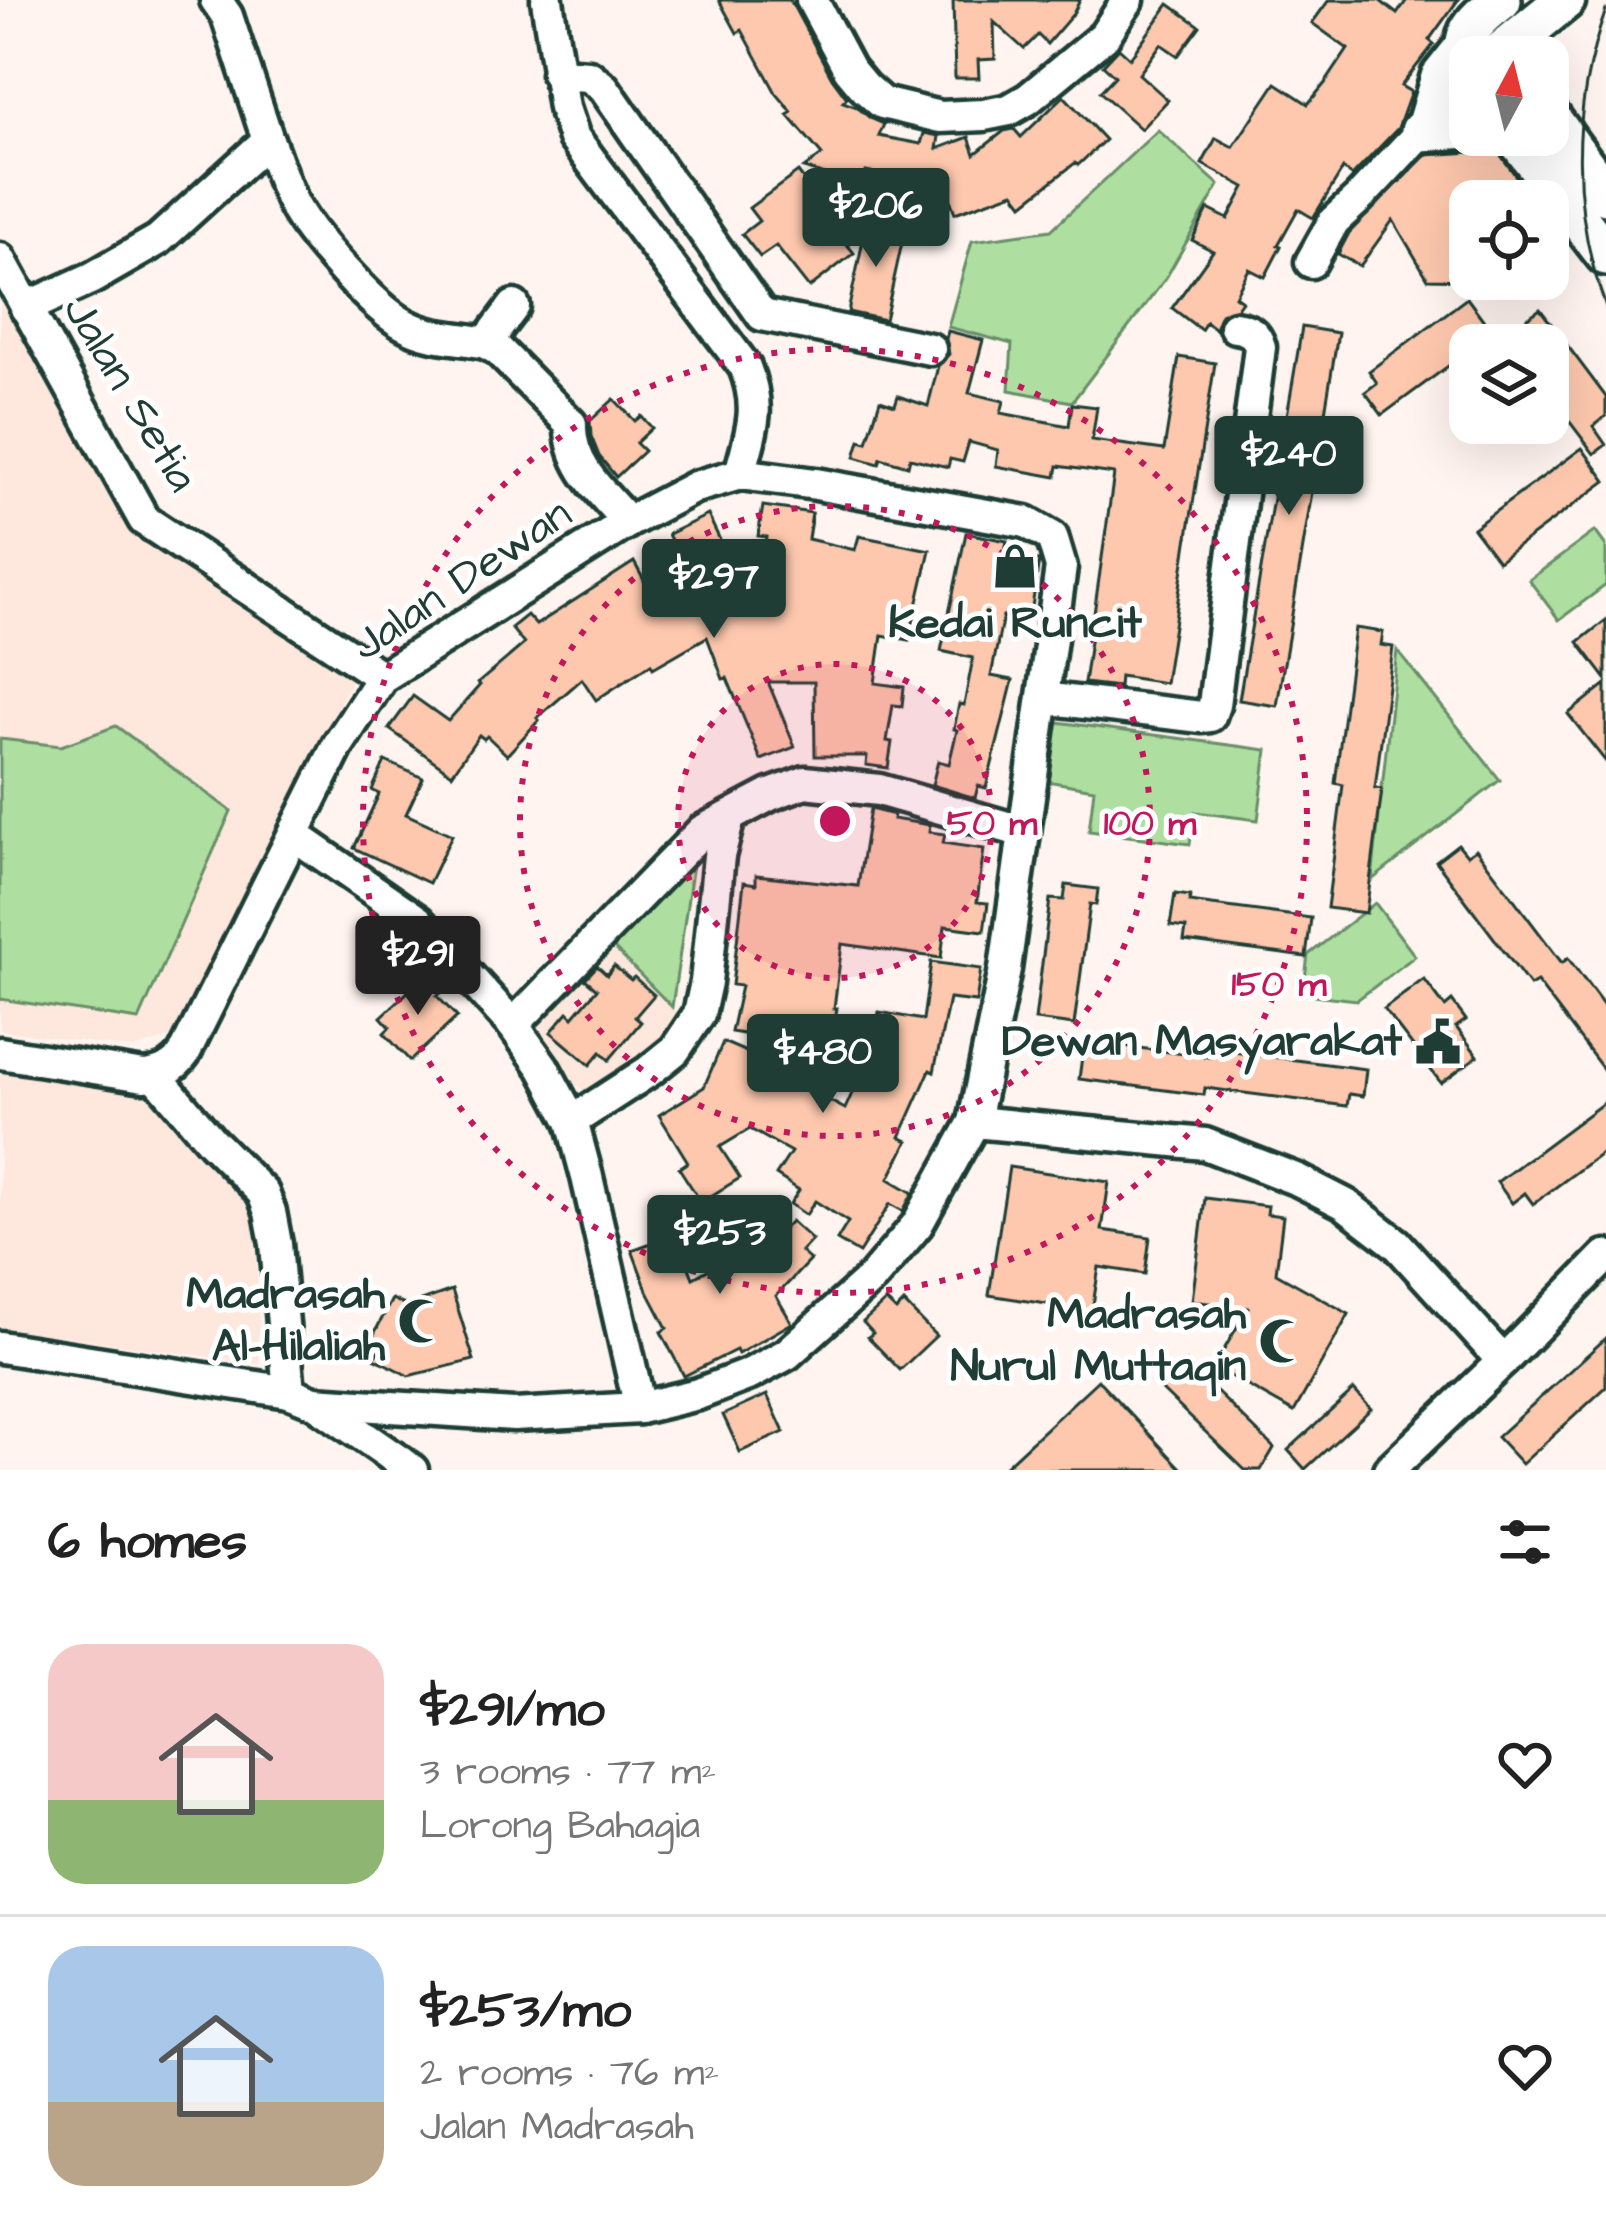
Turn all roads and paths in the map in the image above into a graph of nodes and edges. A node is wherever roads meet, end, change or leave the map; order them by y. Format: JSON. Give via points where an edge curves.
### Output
{"nodes":[{"id":1,"x":216,"y":0,"type":"edge"},
{"id":2,"x":547,"y":0,"type":"edge"},
{"id":3,"x":812,"y":0,"type":"edge"},
{"id":4,"x":1128,"y":0,"type":"edge"},
{"id":5,"x":1562,"y":2,"type":"edge"},
{"id":6,"x":1505,"y":36,"type":"edge"},
{"id":7,"x":1546,"y":36,"type":"edge"},
{"id":8,"x":1449,"y":68,"type":"edge"},
{"id":9,"x":557,"y":74,"type":"junction"},
{"id":10,"x":1449,"y":129,"type":"edge"},
{"id":11,"x":1421,"y":131,"type":"junction"},
{"id":12,"x":268,"y":140,"type":"junction"},
{"id":13,"x":1537,"y":156,"type":"edge"},
{"id":14,"x":1554,"y":156,"type":"edge"},
{"id":15,"x":1606,"y":195,"type":"edge"},
{"id":16,"x":1606,"y":255,"type":"edge"},
{"id":17,"x":0,"y":259,"type":"edge"},
{"id":18,"x":1311,"y":262,"type":"dead end"},
{"id":19,"x":514,"y":307,"type":"dead end"},
{"id":20,"x":26,"y":308,"type":"junction"},
{"id":21,"x":763,"y":315,"type":"junction"},
{"id":22,"x":1235,"y":327,"type":"dead end"},
{"id":23,"x":726,"y":341,"type":"junction"},
{"id":24,"x":485,"y":343,"type":"junction"},
{"id":25,"x":930,"y":349,"type":"dead end"},
{"id":26,"x":740,"y":473,"type":"junction"},
{"id":27,"x":628,"y":522,"type":"junction"},
{"id":28,"x":382,"y":677,"type":"junction"},
{"id":29,"x":1042,"y":698,"type":"junction"},
{"id":30,"x":729,"y":818,"type":"junction"},
{"id":31,"x":1024,"y":832,"type":"junction"},
{"id":32,"x":294,"y":835,"type":"junction"},
{"id":33,"x":513,"y":1024,"type":"junction"},
{"id":34,"x":0,"y":1053,"type":"edge"},
{"id":35,"x":156,"y":1076,"type":"junction"},
{"id":36,"x":572,"y":1121,"type":"junction"},
{"id":37,"x":974,"y":1122,"type":"junction"},
{"id":38,"x":1606,"y":1256,"type":"edge"},
{"id":39,"x":0,"y":1347,"type":"edge"},
{"id":40,"x":1503,"y":1361,"type":"junction"},
{"id":41,"x":302,"y":1397,"type":"junction"},
{"id":42,"x":640,"y":1408,"type":"junction"},
{"id":43,"x":412,"y":1470,"type":"edge"},
{"id":44,"x":1389,"y":1470,"type":"edge"}],
"edges":[{"from":1,"to":12,"type":"street"},
{"from":2,"to":9,"type":"street"},
{"from":3,"to":4,"type":"street","via":[[864,87],[882,103],[940,116],[984,115],[1028,99],[1104,36]]},
{"from":5,"to":6,"type":"main road"},
{"from":5,"to":7,"type":"main road"},
{"from":8,"to":11,"type":"street","via":[[1436,75]]},
{"from":9,"to":21,"type":"street","via":[[590,76],[604,88]]},
{"from":9,"to":23,"type":"street","via":[[574,138]]},
{"from":10,"to":11,"type":"main road"},
{"from":11,"to":18,"type":"street","via":[[1334,221]]},
{"from":12,"to":20,"type":"street","via":[[158,240]]},
{"from":12,"to":24,"type":"street","via":[[296,209],[375,299],[402,323],[436,337]]},
{"from":13,"to":16,"type":"main road"},
{"from":14,"to":15,"type":"main road"},
{"from":17,"to":20,"type":"street","name":"Jalan Setia"},
{"from":19,"to":24,"type":"street"},
{"from":20,"to":28,"type":"street","name":"Jalan Setia","via":[[144,520]]},
{"from":21,"to":23,"type":"street"},
{"from":21,"to":25,"type":"street"},
{"from":22,"to":29,"type":"street","via":[[1254,334],[1260,347],[1210,716]]},
{"from":23,"to":26,"type":"street","via":[[754,391]]},
{"from":24,"to":27,"type":"street","via":[[571,424],[570,442],[586,475]]},
{"from":26,"to":27,"type":"street","name":"Jalan Dewan"},
{"from":26,"to":29,"type":"street","name":"Jalan Dewan","via":[[1026,522],[1052,537],[1061,567]]},
{"from":27,"to":28,"type":"street","name":"Jalan Dewan"},
{"from":28,"to":32,"type":"street","name":"Jalan Dewan"},
{"from":29,"to":31,"type":"street"},
{"from":30,"to":31,"type":"street","via":[[805,782],[879,790]]},
{"from":30,"to":33,"type":"street","via":[[702,831]]},
{"from":30,"to":36,"type":"street","via":[[699,1014],[675,1050]]},
{"from":31,"to":37,"type":"street"},
{"from":32,"to":33,"type":"street","via":[[418,921]]},
{"from":32,"to":35,"type":"street","name":"Jalan Dewan","via":[[184,1054]]},
{"from":33,"to":36,"type":"street"},
{"from":34,"to":35,"type":"street"},
{"from":35,"to":41,"type":"street","via":[[263,1193]]},
{"from":36,"to":42,"type":"street"},
{"from":37,"to":40,"type":"street","via":[[1205,1144],[1298,1180],[1397,1244]]},
{"from":37,"to":42,"type":"street","via":[[917,1225],[874,1277],[787,1354],[698,1394]]},
{"from":38,"to":40,"type":"street"},
{"from":39,"to":41,"type":"street"},
{"from":40,"to":44,"type":"street"},
{"from":41,"to":42,"type":"street","via":[[514,1415]]},
{"from":41,"to":43,"type":"street"}]}
